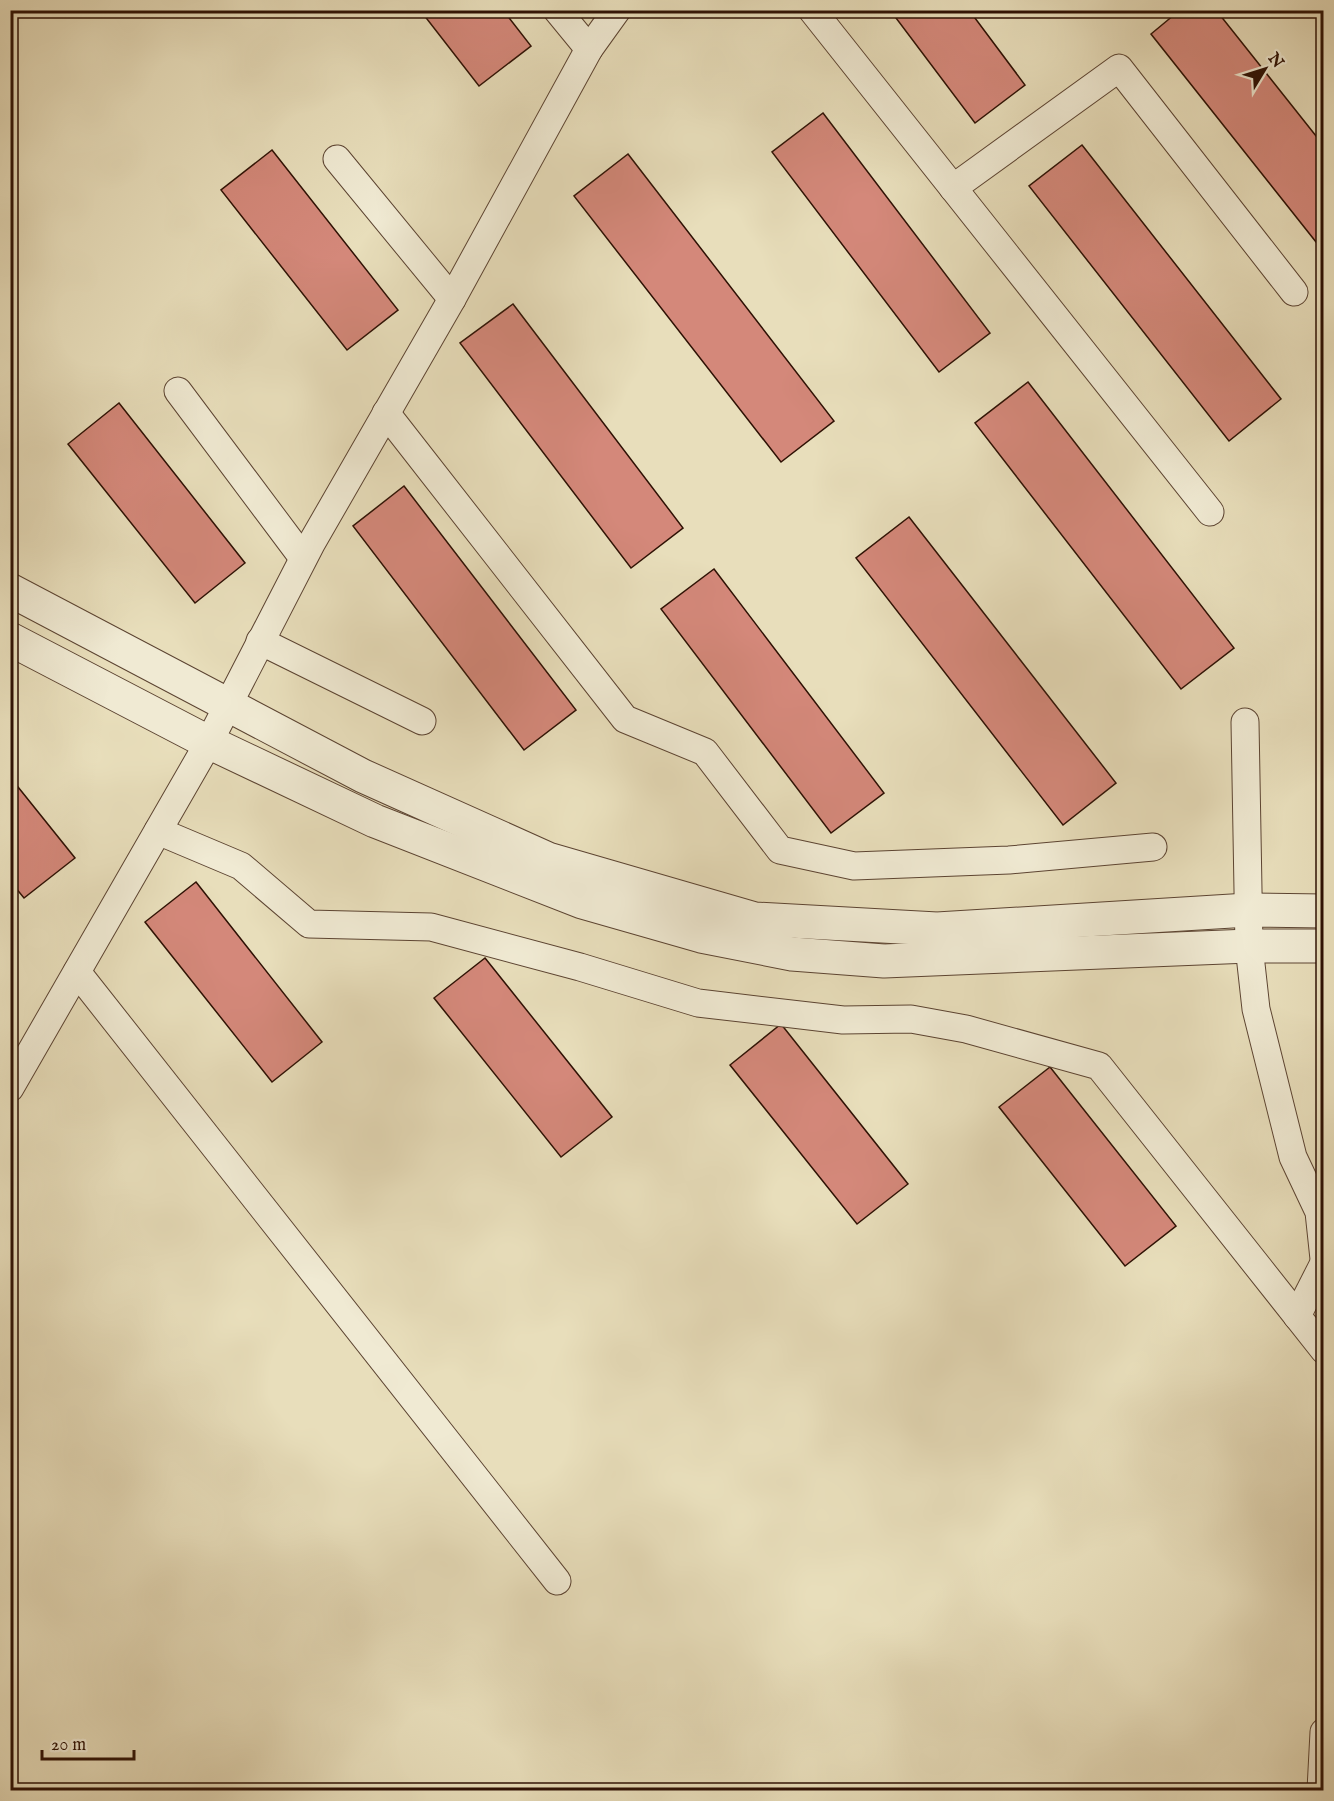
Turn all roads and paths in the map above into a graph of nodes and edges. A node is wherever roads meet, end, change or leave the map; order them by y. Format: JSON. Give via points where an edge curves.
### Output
{"nodes":[{"id":1,"x":557,"y":10,"type":"edge"},
{"id":2,"x":617,"y":10,"type":"edge"},
{"id":3,"x":812,"y":10,"type":"edge"},
{"id":4,"x":589,"y":49,"type":"junction"},
{"id":5,"x":337,"y":159,"type":"dead end"},
{"id":6,"x":952,"y":188,"type":"junction"},
{"id":7,"x":1294,"y":291,"type":"dead end"},
{"id":8,"x":452,"y":299,"type":"junction"},
{"id":9,"x":178,"y":391,"type":"dead end"},
{"id":10,"x":386,"y":414,"type":"junction"},
{"id":11,"x":1210,"y":512,"type":"dead end"},
{"id":12,"x":303,"y":558,"type":"junction"},
{"id":13,"x":10,"y":590,"type":"edge"},
{"id":14,"x":10,"y":639,"type":"edge"},
{"id":15,"x":260,"y":641,"type":"junction"},
{"id":16,"x":227,"y":704,"type":"junction"},
{"id":17,"x":422,"y":721,"type":"dead end"},
{"id":18,"x":1245,"y":722,"type":"dead end"},
{"id":19,"x":209,"y":742,"type":"junction"},
{"id":20,"x":158,"y":831,"type":"junction"},
{"id":21,"x":1153,"y":847,"type":"dead end"},
{"id":22,"x":1248,"y":910,"type":"junction"},
{"id":23,"x":1323,"y":911,"type":"edge"},
{"id":24,"x":1249,"y":946,"type":"junction"},
{"id":25,"x":1323,"y":946,"type":"edge"},
{"id":26,"x":77,"y":972,"type":"junction"},
{"id":27,"x":10,"y":1088,"type":"edge"},
{"id":28,"x":1323,"y":1261,"type":"edge"},
{"id":29,"x":1297,"y":1316,"type":"junction"},
{"id":30,"x":1323,"y":1350,"type":"edge"},
{"id":31,"x":557,"y":1581,"type":"dead end"},
{"id":32,"x":1323,"y":1732,"type":"edge"},
{"id":33,"x":1321,"y":1791,"type":"edge"}],
"edges":[{"from":1,"to":4,"type":"street"},
{"from":2,"to":4,"type":"street"},
{"from":3,"to":6,"type":"street"},
{"from":4,"to":8,"type":"street"},
{"from":5,"to":8,"type":"street"},
{"from":6,"to":7,"type":"street","via":[[1119,68]]},
{"from":6,"to":11,"type":"street"},
{"from":8,"to":10,"type":"street"},
{"from":9,"to":12,"type":"street"},
{"from":10,"to":12,"type":"street"},
{"from":10,"to":21,"type":"street","via":[[625,719],[705,752],[780,850],[854,866],[1009,860]]},
{"from":12,"to":15,"type":"street"},
{"from":13,"to":16,"type":"street"},
{"from":14,"to":19,"type":"street"},
{"from":15,"to":16,"type":"street"},
{"from":15,"to":17,"type":"street"},
{"from":16,"to":19,"type":"street"},
{"from":16,"to":22,"type":"street","via":[[363,776],[548,859],[755,920],[937,929]]},
{"from":18,"to":22,"type":"street"},
{"from":19,"to":20,"type":"street"},
{"from":19,"to":24,"type":"street","via":[[375,821],[582,902],[746,945],[792,954],[884,961]]},
{"from":20,"to":26,"type":"street"},
{"from":20,"to":29,"type":"street","via":[[242,866],[309,924],[431,927],[698,1003],[843,1020],[911,1019],[966,1029],[1099,1066]]},
{"from":22,"to":23,"type":"street"},
{"from":22,"to":24,"type":"street"},
{"from":24,"to":25,"type":"street"},
{"from":24,"to":28,"type":"street","via":[[1256,1009],[1293,1156],[1319,1212]]},
{"from":26,"to":27,"type":"street"},
{"from":26,"to":31,"type":"street"},
{"from":28,"to":29,"type":"street"},
{"from":29,"to":30,"type":"street"},
{"from":32,"to":33,"type":"street"}]}
